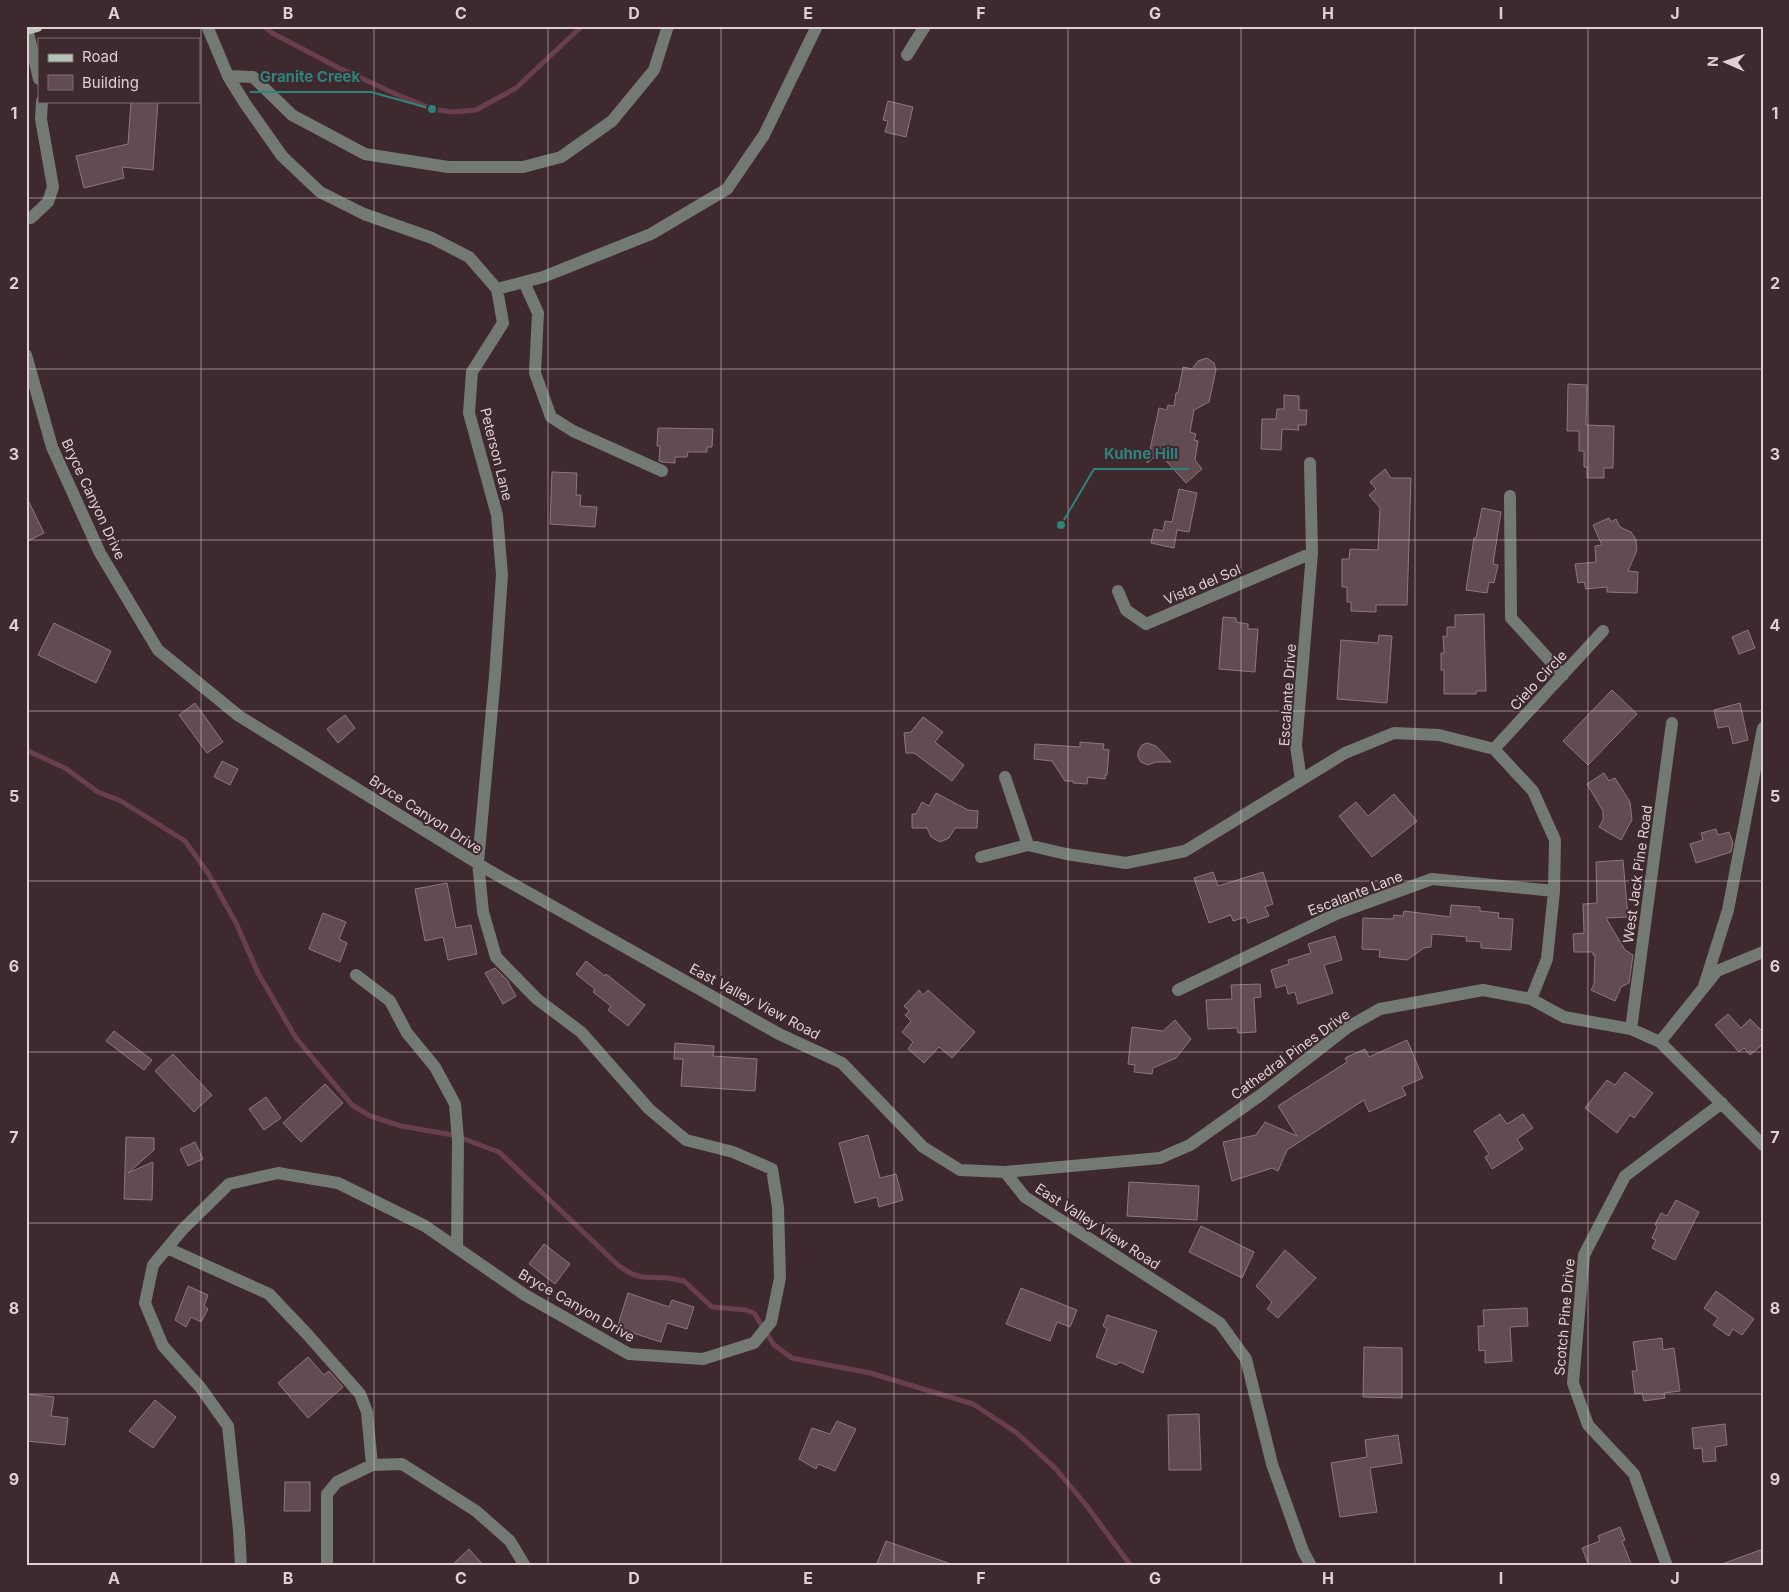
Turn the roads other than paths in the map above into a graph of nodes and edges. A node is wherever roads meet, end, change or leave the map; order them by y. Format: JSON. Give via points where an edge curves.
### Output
{"nodes":[{"id":1,"x":37,"y":26,"type":"edge"},
{"id":2,"x":207,"y":26,"type":"edge"},
{"id":3,"x":668,"y":26,"type":"edge"},
{"id":4,"x":817,"y":26,"type":"edge"},
{"id":5,"x":925,"y":26,"type":"edge"},
{"id":6,"x":27,"y":29,"type":"edge"},
{"id":7,"x":907,"y":55,"type":"dead end"},
{"id":8,"x":38,"y":75,"type":"edge"},
{"id":9,"x":228,"y":76,"type":"junction"},
{"id":10,"x":42,"y":102,"type":"edge"},
{"id":11,"x":26,"y":218,"type":"edge"},
{"id":12,"x":524,"y":282,"type":"junction"},
{"id":13,"x":497,"y":289,"type":"junction"},
{"id":14,"x":26,"y":356,"type":"edge"},
{"id":15,"x":1310,"y":463,"type":"dead end"},
{"id":16,"x":662,"y":471,"type":"dead end"},
{"id":17,"x":1510,"y":496,"type":"dead end"},
{"id":18,"x":1312,"y":553,"type":"junction"},
{"id":19,"x":1118,"y":591,"type":"dead end"},
{"id":20,"x":1603,"y":630,"type":"dead end"},
{"id":21,"x":1563,"y":674,"type":"junction"},
{"id":22,"x":1672,"y":723,"type":"dead end"},
{"id":23,"x":1763,"y":728,"type":"edge"},
{"id":24,"x":1494,"y":749,"type":"junction"},
{"id":25,"x":1759,"y":771,"type":"edge"},
{"id":26,"x":1005,"y":778,"type":"dead end"},
{"id":27,"x":1301,"y":780,"type":"junction"},
{"id":28,"x":1028,"y":845,"type":"junction"},
{"id":29,"x":981,"y":857,"type":"dead end"},
{"id":30,"x":478,"y":862,"type":"junction"},
{"id":31,"x":1554,"y":891,"type":"junction"},
{"id":32,"x":1763,"y":952,"type":"edge"},
{"id":33,"x":356,"y":975,"type":"dead end"},
{"id":34,"x":1704,"y":986,"type":"junction"},
{"id":35,"x":1178,"y":990,"type":"dead end"},
{"id":36,"x":1531,"y":999,"type":"junction"},
{"id":37,"x":1631,"y":1029,"type":"junction"},
{"id":38,"x":1660,"y":1042,"type":"junction"},
{"id":39,"x":1722,"y":1103,"type":"junction"},
{"id":40,"x":1763,"y":1145,"type":"edge"},
{"id":41,"x":1005,"y":1172,"type":"junction"},
{"id":42,"x":167,"y":1248,"type":"junction"},
{"id":43,"x":456,"y":1248,"type":"junction"},
{"id":44,"x":372,"y":1464,"type":"junction"},
{"id":45,"x":241,"y":1566,"type":"edge"},
{"id":46,"x":327,"y":1566,"type":"edge"},
{"id":47,"x":525,"y":1566,"type":"edge"},
{"id":48,"x":1311,"y":1566,"type":"edge"},
{"id":49,"x":1667,"y":1566,"type":"edge"}],
"edges":[{"from":1,"to":6,"type":"main road"},
{"from":2,"to":9,"type":"street"},
{"from":3,"to":9,"type":"street","via":[[654,70],[612,121],[561,157],[524,168],[448,168],[365,154],[292,115],[253,77]]},
{"from":4,"to":12,"type":"street","via":[[764,135],[728,189],[650,234]]},
{"from":5,"to":7,"type":"street"},
{"from":6,"to":8,"type":"street"},
{"from":9,"to":13,"type":"street","via":[[282,156],[320,192],[364,214],[432,238],[469,257]]},
{"from":10,"to":11,"type":"street","via":[[41,119],[53,187],[48,202],[32,218]]},
{"from":12,"to":13,"type":"street"},
{"from":12,"to":16,"type":"street","via":[[538,313],[535,373],[551,417],[573,431]]},
{"from":13,"to":30,"type":"street","name":"Peterson Lane","via":[[503,323],[472,372],[469,413],[497,515],[502,575]]},
{"from":14,"to":30,"type":"street","name":"Bryce Canyon Drive","via":[[52,446],[68,482],[100,553],[158,650],[239,716]]},
{"from":15,"to":18,"type":"street","name":"Escalante Drive"},
{"from":17,"to":21,"type":"street","via":[[1511,618]]},
{"from":18,"to":19,"type":"street","name":"Vista del Sol","via":[[1146,624],[1126,610]]},
{"from":18,"to":27,"type":"street","name":"Escalante Drive","via":[[1296,746]]},
{"from":20,"to":21,"type":"street","name":"Cielo Circle"},
{"from":21,"to":24,"type":"street","name":"Cielo Circle"},
{"from":22,"to":37,"type":"street","name":"West Jack Pine Road"},
{"from":23,"to":25,"type":"street"},
{"from":24,"to":27,"type":"street","via":[[1440,735],[1394,733],[1345,754]]},
{"from":24,"to":31,"type":"street","via":[[1533,791],[1555,840]]},
{"from":25,"to":34,"type":"street","via":[[1728,910]]},
{"from":26,"to":28,"type":"street"},
{"from":27,"to":28,"type":"street","via":[[1185,851],[1126,863]]},
{"from":28,"to":29,"type":"street"},
{"from":30,"to":41,"type":"street","name":"East Valley View Road","via":[[779,1034],[842,1063],[923,1147],[960,1170]]},
{"from":30,"to":43,"type":"street","name":"Bryce Canyon Drive","via":[[483,912],[496,957],[537,999],[581,1032],[649,1109],[686,1140],[733,1152],[772,1169],[778,1207],[780,1278],[771,1322],[754,1344],[703,1359],[629,1354],[524,1295]]},
{"from":31,"to":35,"type":"street","name":"Escalante Lane","via":[[1432,879],[1338,913]]},
{"from":31,"to":36,"type":"street","via":[[1547,959]]},
{"from":32,"to":34,"type":"street","via":[[1717,971]]},
{"from":33,"to":43,"type":"street","via":[[390,1001],[407,1033],[435,1067],[455,1104],[458,1140]]},
{"from":34,"to":38,"type":"street"},
{"from":36,"to":37,"type":"street","name":"Cathedral Pines Drive","via":[[1564,1017]]},
{"from":36,"to":41,"type":"street","name":"Cathedral Pines Drive","via":[[1483,990],[1380,1009],[1348,1027],[1190,1145],[1160,1158]]},
{"from":37,"to":38,"type":"street","name":"Cathedral Pines Drive"},
{"from":38,"to":39,"type":"street"},
{"from":39,"to":40,"type":"street"},
{"from":39,"to":49,"type":"street","name":"Scotch Pine Drive","via":[[1625,1176],[1584,1255],[1574,1383],[1588,1425],[1634,1474]]},
{"from":41,"to":48,"type":"street","name":"East Valley View Road","via":[[1025,1197],[1220,1323],[1246,1358],[1272,1464]]},
{"from":42,"to":43,"type":"street","name":"Bryce Canyon Drive","via":[[229,1184],[278,1173],[338,1183],[425,1226]]},
{"from":42,"to":44,"type":"street","via":[[269,1294],[282,1307],[360,1394],[367,1412]]},
{"from":42,"to":45,"type":"street","name":"Bryce Canyon Drive","via":[[153,1265],[145,1303],[163,1346],[228,1426]]},
{"from":44,"to":46,"type":"street","via":[[337,1482],[327,1494]]},
{"from":44,"to":47,"type":"street","via":[[402,1464],[476,1511],[510,1541]]}]}
